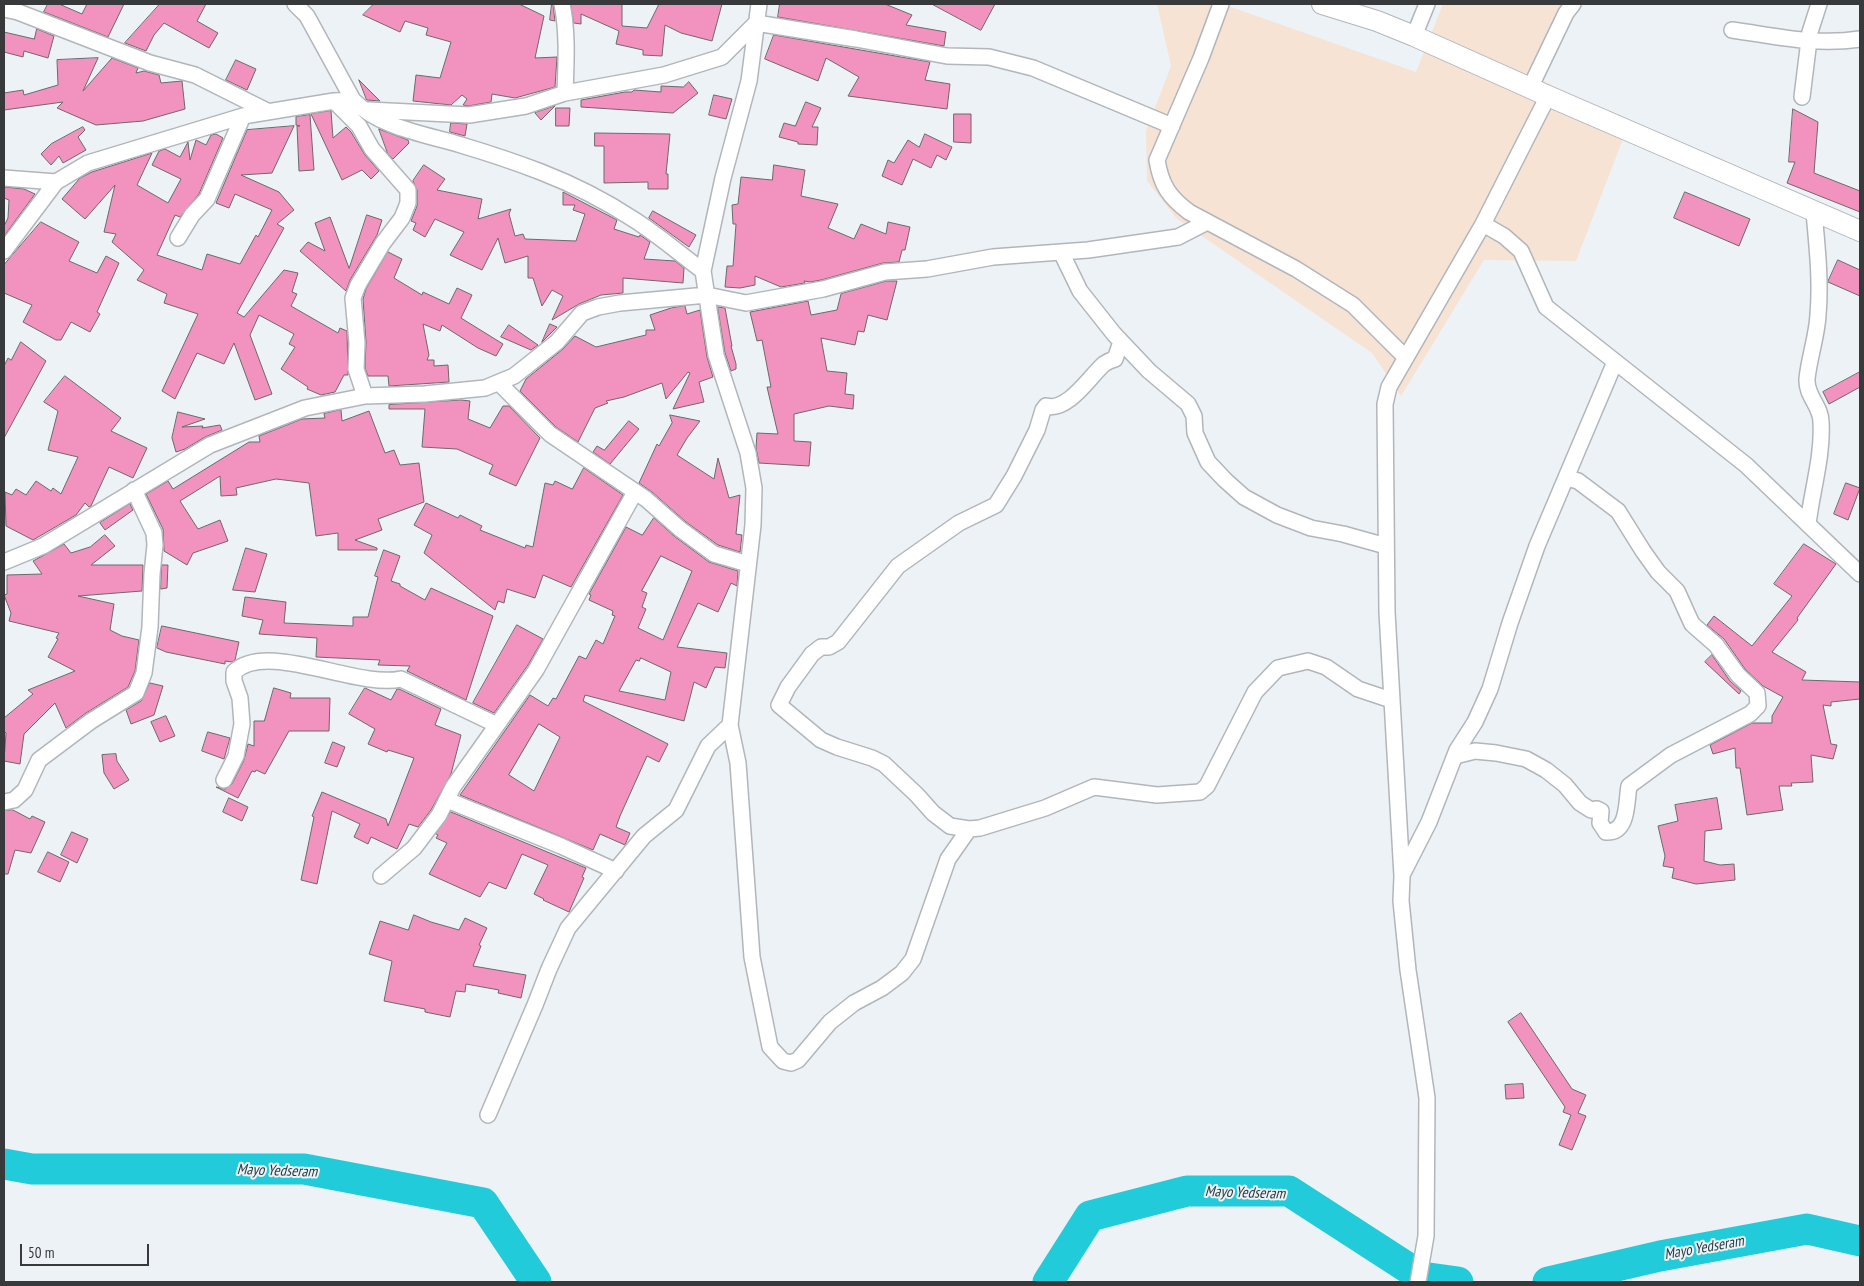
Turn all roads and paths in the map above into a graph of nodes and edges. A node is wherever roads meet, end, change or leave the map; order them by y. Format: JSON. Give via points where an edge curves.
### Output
{"nodes":[{"id":1,"x":295,"y":4,"type":"edge"},
{"id":2,"x":562,"y":4,"type":"edge"},
{"id":3,"x":759,"y":4,"type":"edge"},
{"id":4,"x":1221,"y":4,"type":"edge"},
{"id":5,"x":1322,"y":4,"type":"edge"},
{"id":6,"x":1427,"y":4,"type":"edge"},
{"id":7,"x":1574,"y":4,"type":"edge"},
{"id":8,"x":1819,"y":4,"type":"edge"},
{"id":9,"x":15,"y":8,"type":"edge"},
{"id":10,"x":756,"y":24,"type":"junction"},
{"id":11,"x":1732,"y":30,"type":"dead end"},
{"id":12,"x":1414,"y":36,"type":"junction"},
{"id":13,"x":1860,"y":39,"type":"edge"},
{"id":14,"x":1810,"y":42,"type":"junction"},
{"id":15,"x":1539,"y":92,"type":"junction"},
{"id":16,"x":565,"y":93,"type":"junction"},
{"id":17,"x":1802,"y":98,"type":"dead end"},
{"id":18,"x":334,"y":101,"type":"junction"},
{"id":19,"x":358,"y":105,"type":"junction"},
{"id":20,"x":267,"y":111,"type":"junction"},
{"id":21,"x":243,"y":116,"type":"junction"},
{"id":22,"x":1172,"y":126,"type":"junction"},
{"id":23,"x":4,"y":178,"type":"edge"},
{"id":24,"x":56,"y":182,"type":"junction"},
{"id":25,"x":1814,"y":212,"type":"junction"},
{"id":26,"x":1207,"y":222,"type":"junction"},
{"id":27,"x":1483,"y":224,"type":"junction"},
{"id":28,"x":1860,"y":231,"type":"edge"},
{"id":29,"x":178,"y":238,"type":"dead end"},
{"id":30,"x":4,"y":250,"type":"edge"},
{"id":31,"x":1061,"y":252,"type":"junction"},
{"id":32,"x":703,"y":271,"type":"junction"},
{"id":33,"x":707,"y":295,"type":"junction"},
{"id":34,"x":1121,"y":342,"type":"junction"},
{"id":35,"x":1406,"y":358,"type":"junction"},
{"id":36,"x":1615,"y":362,"type":"junction"},
{"id":37,"x":499,"y":383,"type":"junction"},
{"id":38,"x":365,"y":396,"type":"junction"},
{"id":39,"x":1567,"y":478,"type":"junction"},
{"id":40,"x":134,"y":490,"type":"junction"},
{"id":41,"x":635,"y":492,"type":"junction"},
{"id":42,"x":1808,"y":524,"type":"junction"},
{"id":43,"x":1386,"y":546,"type":"junction"},
{"id":44,"x":4,"y":562,"type":"edge"},
{"id":45,"x":748,"y":564,"type":"junction"},
{"id":46,"x":1860,"y":574,"type":"edge"},
{"id":47,"x":1391,"y":700,"type":"junction"},
{"id":48,"x":497,"y":725,"type":"junction"},
{"id":49,"x":730,"y":725,"type":"junction"},
{"id":50,"x":1455,"y":756,"type":"junction"},
{"id":51,"x":224,"y":780,"type":"dead end"},
{"id":52,"x":447,"y":800,"type":"junction"},
{"id":53,"x":4,"y":802,"type":"edge"},
{"id":54,"x":969,"y":829,"type":"junction"},
{"id":55,"x":616,"y":871,"type":"junction"},
{"id":56,"x":381,"y":876,"type":"dead end"},
{"id":57,"x":1402,"y":876,"type":"junction"},
{"id":58,"x":488,"y":1114,"type":"dead end"},
{"id":59,"x":1418,"y":1282,"type":"edge"}],
"edges":[{"from":1,"to":19,"type":"street","via":[[307,16]]},
{"from":2,"to":16,"type":"street"},
{"from":3,"to":10,"type":"street"},
{"from":4,"to":22,"type":"street"},
{"from":5,"to":12,"type":"street"},
{"from":6,"to":12,"type":"street"},
{"from":7,"to":15,"type":"street","via":[[1566,14]]},
{"from":8,"to":14,"type":"street"},
{"from":9,"to":20,"type":"street","via":[[150,63],[195,76]]},
{"from":10,"to":16,"type":"street","via":[[722,58],[664,75]]},
{"from":10,"to":22,"type":"street","via":[[947,56],[989,57],[1033,68]]},
{"from":10,"to":32,"type":"street","via":[[749,81]]},
{"from":11,"to":14,"type":"street"},
{"from":12,"to":15,"type":"street"},
{"from":13,"to":14,"type":"street"},
{"from":14,"to":17,"type":"street"},
{"from":15,"to":25,"type":"street"},
{"from":15,"to":27,"type":"street"},
{"from":16,"to":19,"type":"street","via":[[526,106],[469,115]]},
{"from":18,"to":19,"type":"street"},
{"from":18,"to":20,"type":"street"},
{"from":18,"to":38,"type":"street","via":[[359,126],[372,149],[408,190],[408,203],[402,218],[383,243],[353,298],[356,369]]},
{"from":19,"to":32,"type":"street","via":[[377,118],[541,172],[584,191],[633,219]]},
{"from":20,"to":21,"type":"street"},
{"from":21,"to":24,"type":"street","via":[[88,163]]},
{"from":21,"to":29,"type":"street","via":[[207,199]]},
{"from":22,"to":26,"type":"street","via":[[1157,160],[1159,174],[1175,202]]},
{"from":23,"to":24,"type":"street"},
{"from":24,"to":30,"type":"street"},
{"from":25,"to":28,"type":"street"},
{"from":25,"to":42,"type":"street","via":[[1819,269],[1818,316],[1807,381],[1809,394],[1822,420]]},
{"from":26,"to":31,"type":"street","via":[[1178,237]]},
{"from":26,"to":35,"type":"street","via":[[1296,269],[1353,305]]},
{"from":27,"to":35,"type":"street"},
{"from":27,"to":36,"type":"street","via":[[1504,236],[1520,251],[1546,307]]},
{"from":31,"to":33,"type":"street","via":[[993,257],[927,269],[885,272],[823,289],[746,303]]},
{"from":31,"to":34,"type":"street","via":[[1080,291]]},
{"from":32,"to":33,"type":"street"},
{"from":33,"to":37,"type":"street","via":[[620,302],[598,307],[582,314],[557,342],[514,376]]},
{"from":33,"to":45,"type":"street","via":[[716,355],[748,453],[754,488]]},
{"from":34,"to":43,"type":"street","via":[[1188,404],[1194,416],[1195,433],[1208,462],[1244,497],[1311,528]]},
{"from":34,"to":54,"type":"street","via":[[1115,359],[1105,364],[1080,390],[1062,404],[1046,406],[1014,476],[996,505],[959,523],[898,566],[838,642],[821,647],[812,654],[779,704],[821,740],[884,764],[932,813],[950,826]]},
{"from":35,"to":43,"type":"street","via":[[1389,387],[1385,404]]},
{"from":36,"to":39,"type":"street"},
{"from":36,"to":42,"type":"street","via":[[1746,465]]},
{"from":37,"to":38,"type":"street","via":[[485,388],[425,394]]},
{"from":37,"to":41,"type":"street","via":[[550,434]]},
{"from":38,"to":40,"type":"street","via":[[305,408],[210,445]]},
{"from":39,"to":50,"type":"street","via":[[1537,546],[1490,689]]},
{"from":39,"to":50,"type":"street","via":[[1578,482],[1618,511],[1643,552],[1677,591],[1692,624],[1716,645],[1738,675],[1757,693],[1758,706],[1750,714],[1671,756],[1629,786],[1624,819],[1612,832],[1606,832],[1600,823],[1601,811],[1591,810],[1580,803],[1565,785],[1526,759],[1475,751]]},
{"from":40,"to":44,"type":"street","via":[[43,546]]},
{"from":40,"to":53,"type":"street","via":[[154,533],[155,545],[150,627],[144,673],[136,693],[91,721],[39,760],[25,790],[14,800]]},
{"from":41,"to":45,"type":"street","via":[[714,554]]},
{"from":41,"to":48,"type":"street","via":[[536,670]]},
{"from":42,"to":46,"type":"street"},
{"from":43,"to":47,"type":"street"},
{"from":45,"to":49,"type":"street"},
{"from":47,"to":54,"type":"street","via":[[1358,689],[1326,667],[1308,661],[1296,662],[1278,668],[1256,692],[1207,786],[1200,792],[1157,795],[1094,787],[1045,808]]},
{"from":47,"to":57,"type":"street"},
{"from":48,"to":51,"type":"street","via":[[401,679],[391,682],[368,680],[280,662],[242,664],[234,672],[242,724],[236,756]]},
{"from":48,"to":52,"type":"street"},
{"from":49,"to":54,"type":"street","via":[[738,763],[752,957],[770,1047],[783,1061],[791,1063],[798,1060],[830,1022],[902,973],[912,959],[948,859]]},
{"from":49,"to":55,"type":"street","via":[[708,746],[676,810],[644,836]]},
{"from":50,"to":57,"type":"street","via":[[1430,822]]},
{"from":52,"to":55,"type":"street"},
{"from":52,"to":56,"type":"street","via":[[414,848]]},
{"from":55,"to":58,"type":"street","via":[[568,928]]},
{"from":57,"to":59,"type":"street","via":[[1401,901],[1408,970],[1428,1098],[1426,1236]]}]}
